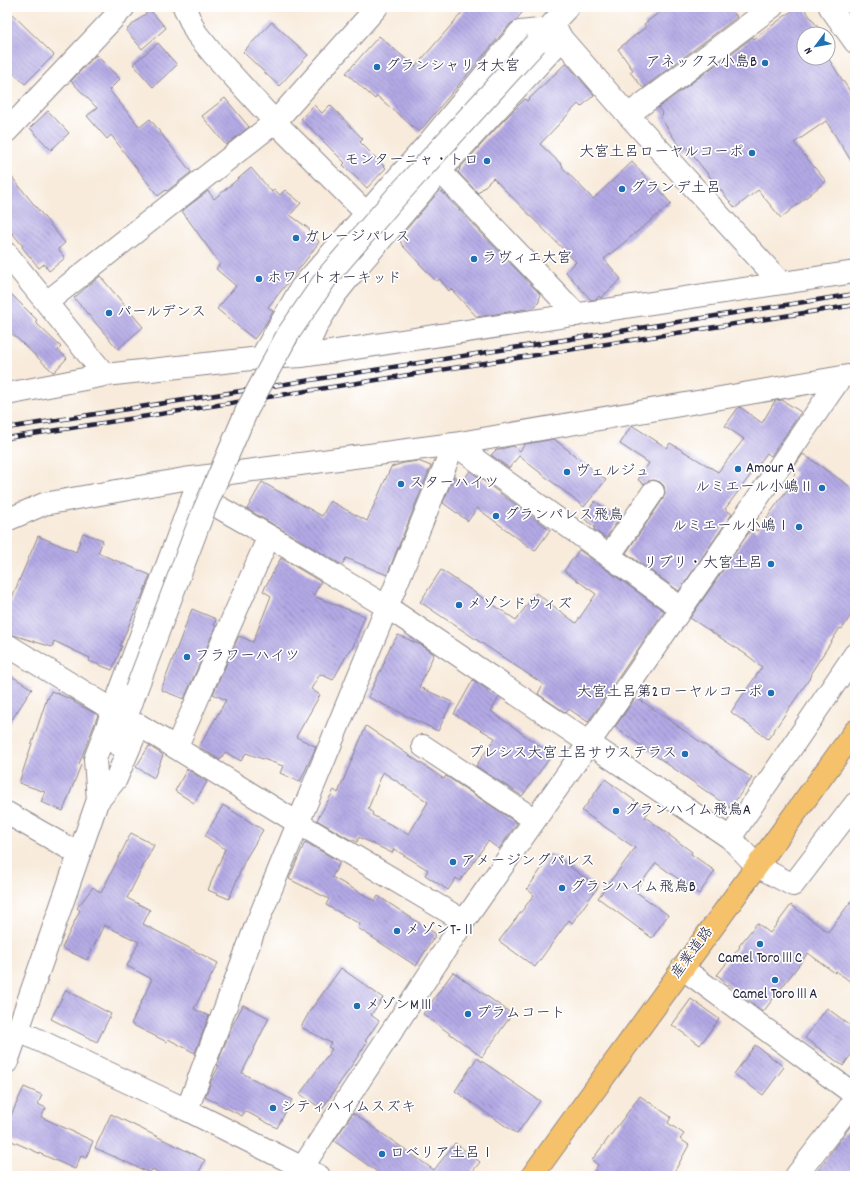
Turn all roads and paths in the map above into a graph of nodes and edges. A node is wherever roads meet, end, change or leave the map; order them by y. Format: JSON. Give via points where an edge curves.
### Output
{"nodes":[{"id":1,"x":124,"y":7,"type":"edge"},
{"id":2,"x":184,"y":7,"type":"edge"},
{"id":3,"x":377,"y":7,"type":"edge"},
{"id":4,"x":568,"y":7,"type":"edge"},
{"id":5,"x":772,"y":7,"type":"edge"},
{"id":6,"x":830,"y":7,"type":"edge"},
{"id":7,"x":550,"y":33,"type":"junction"},
{"id":8,"x":855,"y":42,"type":"edge"},
{"id":9,"x":628,"y":115,"type":"junction"},
{"id":10,"x":275,"y":122,"type":"junction"},
{"id":11,"x":7,"y":131,"type":"edge"},
{"id":12,"x":440,"y":171,"type":"junction"},
{"id":13,"x":367,"y":214,"type":"junction"},
{"id":14,"x":7,"y":254,"type":"edge"},
{"id":15,"x":855,"y":272,"type":"edge"},
{"id":16,"x":781,"y":284,"type":"junction"},
{"id":17,"x":47,"y":302,"type":"junction"},
{"id":18,"x":577,"y":315,"type":"junction"},
{"id":19,"x":303,"y":356,"type":"junction"},
{"id":20,"x":261,"y":358,"type":"junction"},
{"id":21,"x":104,"y":375,"type":"junction"},
{"id":22,"x":848,"y":376,"type":"edge"},
{"id":23,"x":9,"y":392,"type":"edge"},
{"id":24,"x":454,"y":444,"type":"junction"},
{"id":25,"x":200,"y":477,"type":"junction"},
{"id":26,"x":653,"y":492,"type":"dead end"},
{"id":27,"x":220,"y":508,"type":"dead end"},
{"id":28,"x":7,"y":520,"type":"edge"},
{"id":29,"x":269,"y":536,"type":"junction"},
{"id":30,"x":609,"y":556,"type":"junction"},
{"id":31,"x":387,"y":607,"type":"junction"},
{"id":32,"x":681,"y":608,"type":"junction"},
{"id":33,"x":7,"y":645,"type":"edge"},
{"id":34,"x":855,"y":654,"type":"edge"},
{"id":35,"x":113,"y":710,"type":"junction"},
{"id":36,"x":855,"y":731,"type":"edge"},
{"id":37,"x":589,"y":743,"type":"junction"},
{"id":38,"x":423,"y":746,"type":"dead end"},
{"id":39,"x":176,"y":748,"type":"junction"},
{"id":40,"x":98,"y":801,"type":"junction"},
{"id":41,"x":855,"y":804,"type":"edge"},
{"id":42,"x":7,"y":813,"type":"edge"},
{"id":43,"x":534,"y":820,"type":"junction"},
{"id":44,"x":298,"y":823,"type":"junction"},
{"id":45,"x":730,"y":838,"type":"junction"},
{"id":46,"x":79,"y":854,"type":"junction"},
{"id":47,"x":757,"y":866,"type":"junction"},
{"id":48,"x":464,"y":921,"type":"junction"},
{"id":49,"x":682,"y":968,"type":"junction"},
{"id":50,"x":17,"y":1030,"type":"junction"},
{"id":51,"x":7,"y":1062,"type":"edge"},
{"id":52,"x":855,"y":1095,"type":"edge"},
{"id":53,"x":855,"y":1100,"type":"edge"},
{"id":54,"x":187,"y":1110,"type":"junction"},
{"id":55,"x":310,"y":1172,"type":"edge"},
{"id":56,"x":532,"y":1176,"type":"edge"},
{"id":57,"x":796,"y":1176,"type":"edge"}],
"edges":[{"from":1,"to":11,"type":"street"},
{"from":2,"to":10,"type":"street","via":[[196,33]]},
{"from":3,"to":10,"type":"street"},
{"from":4,"to":7,"type":"street"},
{"from":5,"to":9,"type":"street"},
{"from":6,"to":8,"type":"street"},
{"from":7,"to":9,"type":"street"},
{"from":7,"to":12,"type":"street"},
{"from":7,"to":13,"type":"street","via":[[520,32]]},
{"from":7,"to":40,"type":"street","bridge":true,"via":[[395,198],[332,272],[288,334],[247,410],[204,510],[136,690]]},
{"from":9,"to":16,"type":"street"},
{"from":10,"to":13,"type":"street"},
{"from":10,"to":17,"type":"street"},
{"from":12,"to":18,"type":"street"},
{"from":12,"to":19,"type":"street","via":[[335,295],[317,325]]},
{"from":13,"to":20,"type":"street","via":[[301,288]]},
{"from":14,"to":17,"type":"street"},
{"from":15,"to":16,"type":"street"},
{"from":16,"to":18,"type":"street"},
{"from":17,"to":21,"type":"street"},
{"from":18,"to":19,"type":"street"},
{"from":19,"to":20,"type":"street"},
{"from":20,"to":21,"type":"street"},
{"from":21,"to":23,"type":"street"},
{"from":22,"to":24,"type":"street"},
{"from":22,"to":32,"type":"street"},
{"from":24,"to":25,"type":"street"},
{"from":24,"to":30,"type":"street"},
{"from":24,"to":31,"type":"street"},
{"from":25,"to":28,"type":"street","via":[[44,504]]},
{"from":25,"to":35,"type":"street"},
{"from":26,"to":30,"type":"street"},
{"from":27,"to":29,"type":"street"},
{"from":29,"to":31,"type":"street"},
{"from":29,"to":39,"type":"street"},
{"from":30,"to":32,"type":"street"},
{"from":31,"to":37,"type":"street"},
{"from":31,"to":44,"type":"street"},
{"from":32,"to":37,"type":"street"},
{"from":33,"to":35,"type":"street"},
{"from":34,"to":45,"type":"street"},
{"from":35,"to":40,"type":"street","via":[[95,759]]},
{"from":36,"to":47,"type":"main road","name":"産業道路"},
{"from":37,"to":43,"type":"street"},
{"from":37,"to":45,"type":"street"},
{"from":38,"to":43,"type":"street"},
{"from":39,"to":40,"type":"street","via":[[139,725],[116,779]]},
{"from":39,"to":44,"type":"street"},
{"from":40,"to":46,"type":"street"},
{"from":41,"to":47,"type":"street","via":[[792,885]]},
{"from":42,"to":46,"type":"street"},
{"from":43,"to":48,"type":"street"},
{"from":44,"to":48,"type":"street"},
{"from":44,"to":54,"type":"street","via":[[255,928]]},
{"from":45,"to":47,"type":"street"},
{"from":46,"to":50,"type":"street"},
{"from":47,"to":49,"type":"main road","name":"産業道路"},
{"from":48,"to":55,"type":"street"},
{"from":49,"to":52,"type":"street"},
{"from":49,"to":56,"type":"main road","name":"産業道路"},
{"from":50,"to":51,"type":"street"},
{"from":50,"to":54,"type":"street"},
{"from":53,"to":57,"type":"street"},
{"from":54,"to":55,"type":"street"}]}
